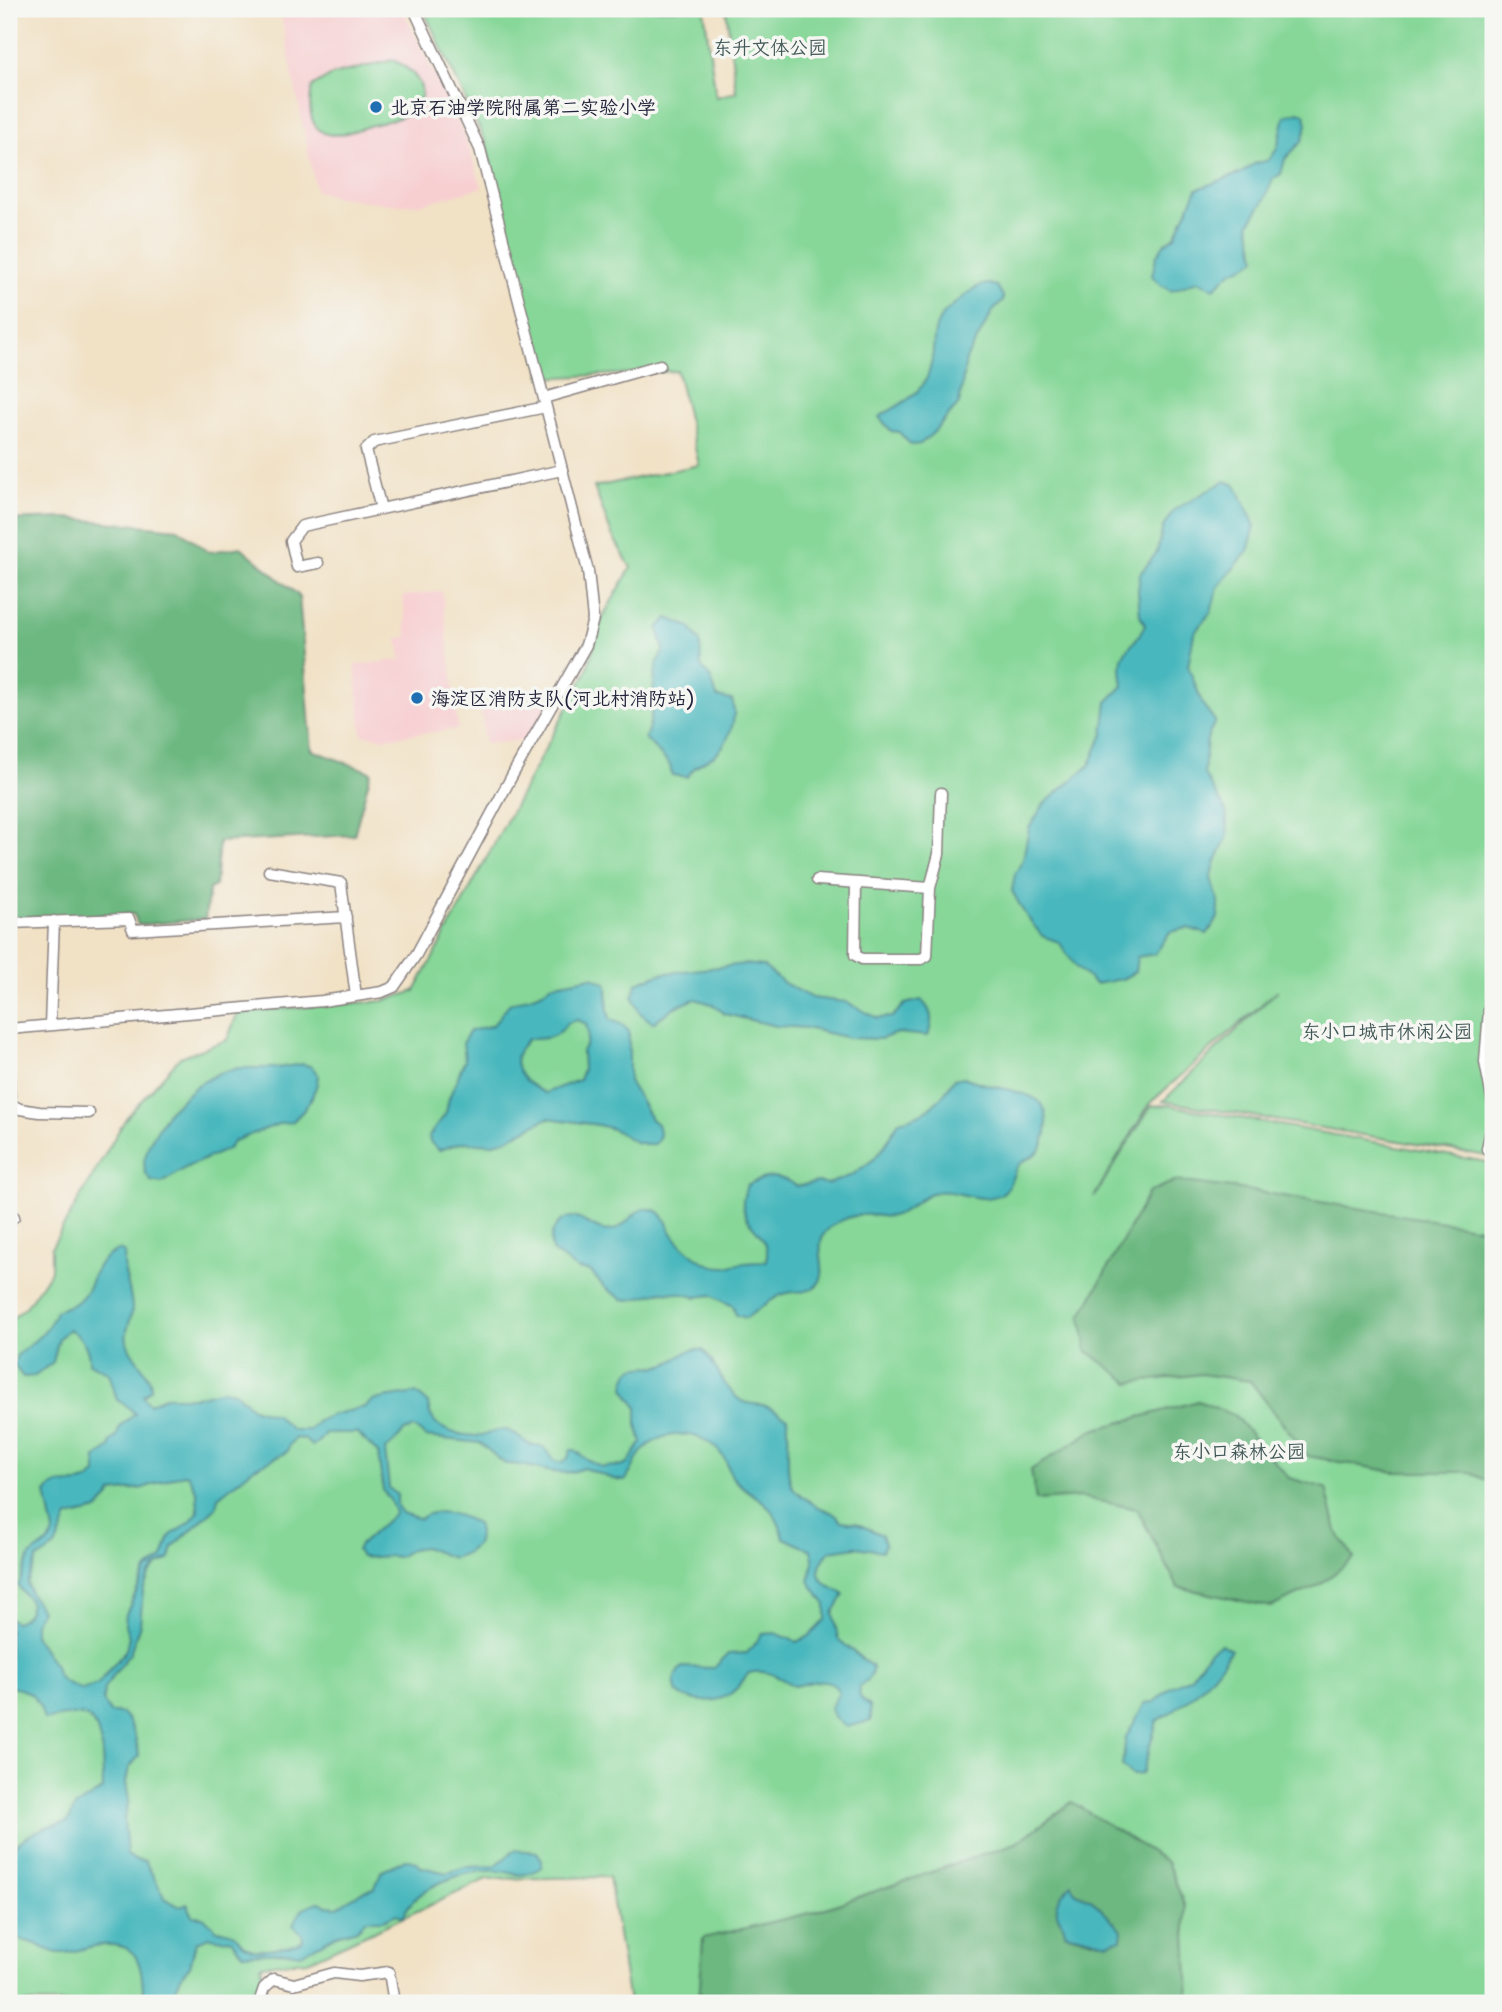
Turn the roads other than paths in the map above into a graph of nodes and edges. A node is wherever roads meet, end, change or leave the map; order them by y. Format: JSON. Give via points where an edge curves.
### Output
{"nodes":[{"id":1,"x":414,"y":9,"type":"edge"},
{"id":2,"x":660,"y":365,"type":"dead end"},
{"id":3,"x":545,"y":402,"type":"junction"},
{"id":4,"x":562,"y":470,"type":"junction"},
{"id":5,"x":381,"y":509,"type":"junction"},
{"id":6,"x":318,"y":563,"type":"dead end"},
{"id":7,"x":941,"y":793,"type":"dead end"},
{"id":8,"x":269,"y":871,"type":"dead end"},
{"id":9,"x":817,"y":880,"type":"dead end"},
{"id":10,"x":856,"y":883,"type":"junction"},
{"id":11,"x":930,"y":888,"type":"junction"},
{"id":12,"x":346,"y":917,"type":"junction"},
{"id":13,"x":54,"y":921,"type":"junction"},
{"id":14,"x":9,"y":923,"type":"edge"},
{"id":15,"x":1493,"y":958,"type":"edge"},
{"id":16,"x":356,"y":996,"type":"junction"},
{"id":17,"x":50,"y":1025,"type":"junction"},
{"id":18,"x":9,"y":1029,"type":"edge"},
{"id":19,"x":9,"y":1076,"type":"edge"},
{"id":20,"x":1493,"y":1104,"type":"edge"},
{"id":21,"x":89,"y":1113,"type":"dead end"},
{"id":22,"x":1493,"y":1119,"type":"edge"},
{"id":23,"x":1493,"y":1150,"type":"edge"},
{"id":24,"x":259,"y":2003,"type":"edge"},
{"id":25,"x":394,"y":2003,"type":"edge"}],
"edges":[{"from":1,"to":3,"type":"street","via":[[480,149]]},
{"from":2,"to":3,"type":"street"},
{"from":3,"to":4,"type":"street"},
{"from":3,"to":5,"type":"street","via":[[374,442],[366,450]]},
{"from":4,"to":5,"type":"street"},
{"from":4,"to":16,"type":"street","via":[[588,571],[593,619],[586,645],[394,987]]},
{"from":5,"to":6,"type":"street","via":[[302,527],[291,541],[297,567]]},
{"from":7,"to":11,"type":"street","via":[[939,854]]},
{"from":8,"to":12,"type":"street","via":[[341,883]]},
{"from":9,"to":10,"type":"street"},
{"from":10,"to":11,"type":"street"},
{"from":10,"to":11,"type":"street","via":[[855,955],[862,959],[928,956]]},
{"from":12,"to":13,"type":"street","via":[[134,930],[129,919]]},
{"from":12,"to":16,"type":"street"},
{"from":13,"to":14,"type":"street"},
{"from":13,"to":17,"type":"street"},
{"from":15,"to":20,"type":"street","via":[[1485,1062]]},
{"from":16,"to":17,"type":"street"},
{"from":17,"to":18,"type":"street"},
{"from":19,"to":21,"type":"street","via":[[10,1104],[20,1109]]},
{"from":22,"to":23,"type":"street","via":[[1487,1149]]},
{"from":24,"to":25,"type":"street","via":[[264,1987],[274,1979],[294,1984],[334,1973],[389,1972]]}]}
